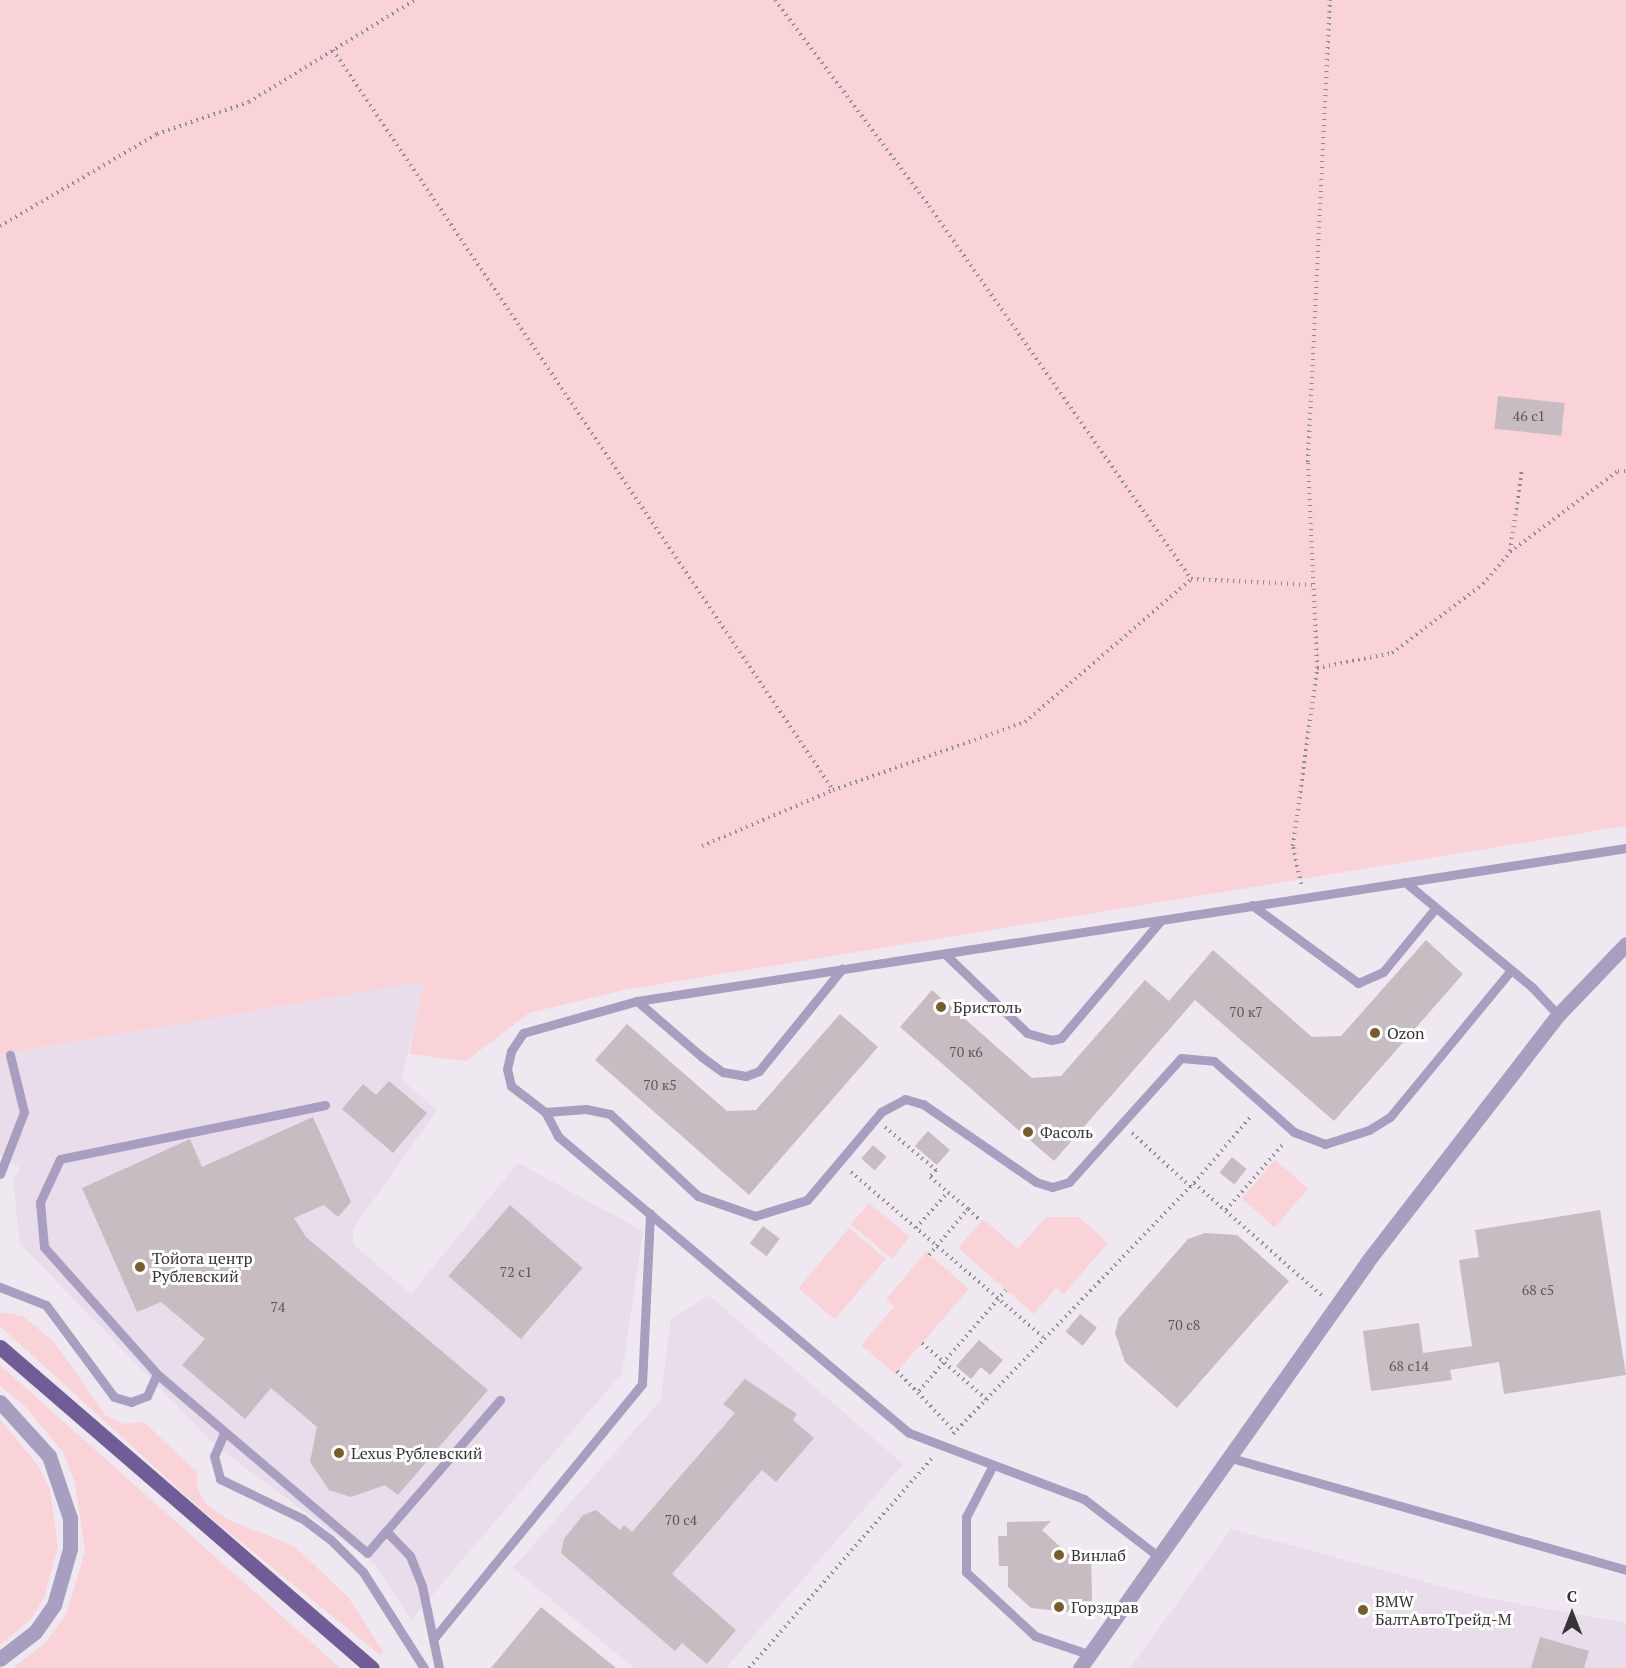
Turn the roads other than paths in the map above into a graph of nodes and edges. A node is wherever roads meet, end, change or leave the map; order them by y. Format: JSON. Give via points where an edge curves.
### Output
{"nodes":[{"id":1,"x":1626,"y":848,"type":"edge"},
{"id":2,"x":1405,"y":882,"type":"junction"},
{"id":3,"x":1252,"y":904,"type":"junction"},
{"id":4,"x":1434,"y":910,"type":"junction"},
{"id":5,"x":1161,"y":920,"type":"junction"},
{"id":6,"x":1626,"y":944,"type":"edge"},
{"id":7,"x":945,"y":954,"type":"junction"},
{"id":8,"x":842,"y":969,"type":"junction"},
{"id":9,"x":1511,"y":970,"type":"junction"},
{"id":10,"x":637,"y":1001,"type":"junction"},
{"id":11,"x":1558,"y":1015,"type":"junction"},
{"id":12,"x":10,"y":1055,"type":"dead end"},
{"id":13,"x":325,"y":1105,"type":"dead end"},
{"id":14,"x":545,"y":1112,"type":"junction"},
{"id":15,"x":0,"y":1174,"type":"edge"},
{"id":16,"x":650,"y":1213,"type":"junction"},
{"id":17,"x":0,"y":1287,"type":"edge"},
{"id":18,"x":0,"y":1347,"type":"edge"},
{"id":19,"x":157,"y":1374,"type":"junction"},
{"id":20,"x":500,"y":1401,"type":"dead end"},
{"id":21,"x":0,"y":1402,"type":"edge"},
{"id":22,"x":224,"y":1433,"type":"junction"},
{"id":23,"x":1231,"y":1458,"type":"junction"},
{"id":24,"x":993,"y":1465,"type":"junction"},
{"id":25,"x":386,"y":1531,"type":"junction"},
{"id":26,"x":1159,"y":1557,"type":"junction"},
{"id":27,"x":1626,"y":1569,"type":"edge"},
{"id":28,"x":435,"y":1636,"type":"junction"},
{"id":29,"x":1088,"y":1654,"type":"junction"},
{"id":30,"x":0,"y":1659,"type":"edge"},
{"id":31,"x":372,"y":1668,"type":"edge"},
{"id":32,"x":424,"y":1668,"type":"edge"},
{"id":33,"x":439,"y":1668,"type":"edge"},
{"id":34,"x":1080,"y":1668,"type":"edge"}],
"edges":[{"from":1,"to":2,"type":"lane"},
{"from":2,"to":3,"type":"lane"},
{"from":2,"to":4,"type":"lane"},
{"from":3,"to":4,"type":"lane","via":[[1358,983],[1383,972]]},
{"from":3,"to":5,"type":"lane"},
{"from":4,"to":9,"type":"lane"},
{"from":5,"to":7,"type":"lane"},
{"from":5,"to":7,"type":"lane","via":[[1061,1038],[1051,1040],[1027,1033]]},
{"from":6,"to":11,"type":"street"},
{"from":7,"to":8,"type":"lane"},
{"from":8,"to":10,"type":"lane"},
{"from":8,"to":10,"type":"lane","via":[[759,1071],[746,1076],[723,1072]]},
{"from":9,"to":11,"type":"lane"},
{"from":9,"to":14,"type":"lane","via":[[1390,1117],[1369,1130],[1325,1144],[1294,1132],[1214,1061],[1195,1056],[1181,1058],[1069,1182],[1052,1187],[1036,1182],[923,1104],[905,1099],[889,1104],[807,1200],[755,1216],[698,1196],[610,1114],[586,1109]]},
{"from":10,"to":14,"type":"lane","via":[[523,1033],[507,1069],[511,1086]]},
{"from":11,"to":23,"type":"street","via":[[1334,1310]]},
{"from":12,"to":15,"type":"lane","via":[[24,1112]]},
{"from":13,"to":19,"type":"lane","via":[[60,1159],[40,1202],[44,1247]]},
{"from":14,"to":16,"type":"lane","via":[[558,1136]]},
{"from":16,"to":24,"type":"lane","via":[[909,1433]]},
{"from":16,"to":28,"type":"lane","via":[[642,1384]]},
{"from":17,"to":19,"type":"lane","via":[[46,1305],[114,1397],[131,1402],[147,1396]]},
{"from":18,"to":31,"type":"main road"},
{"from":19,"to":22,"type":"lane"},
{"from":20,"to":25,"type":"lane"},
{"from":21,"to":30,"type":"street","via":[[49,1456],[62,1485],[70,1539],[66,1576],[54,1605],[34,1632]]},
{"from":22,"to":25,"type":"lane","via":[[367,1553]]},
{"from":22,"to":32,"type":"lane","via":[[214,1456],[220,1479],[303,1519],[330,1539],[363,1572]]},
{"from":23,"to":26,"type":"street"},
{"from":23,"to":27,"type":"lane"},
{"from":24,"to":26,"type":"lane","via":[[1084,1499]]},
{"from":24,"to":29,"type":"lane","via":[[966,1517],[966,1572],[1035,1636]]},
{"from":25,"to":28,"type":"lane","via":[[410,1556]]},
{"from":26,"to":29,"type":"street"},
{"from":28,"to":33,"type":"lane"},
{"from":29,"to":34,"type":"street"}]}
